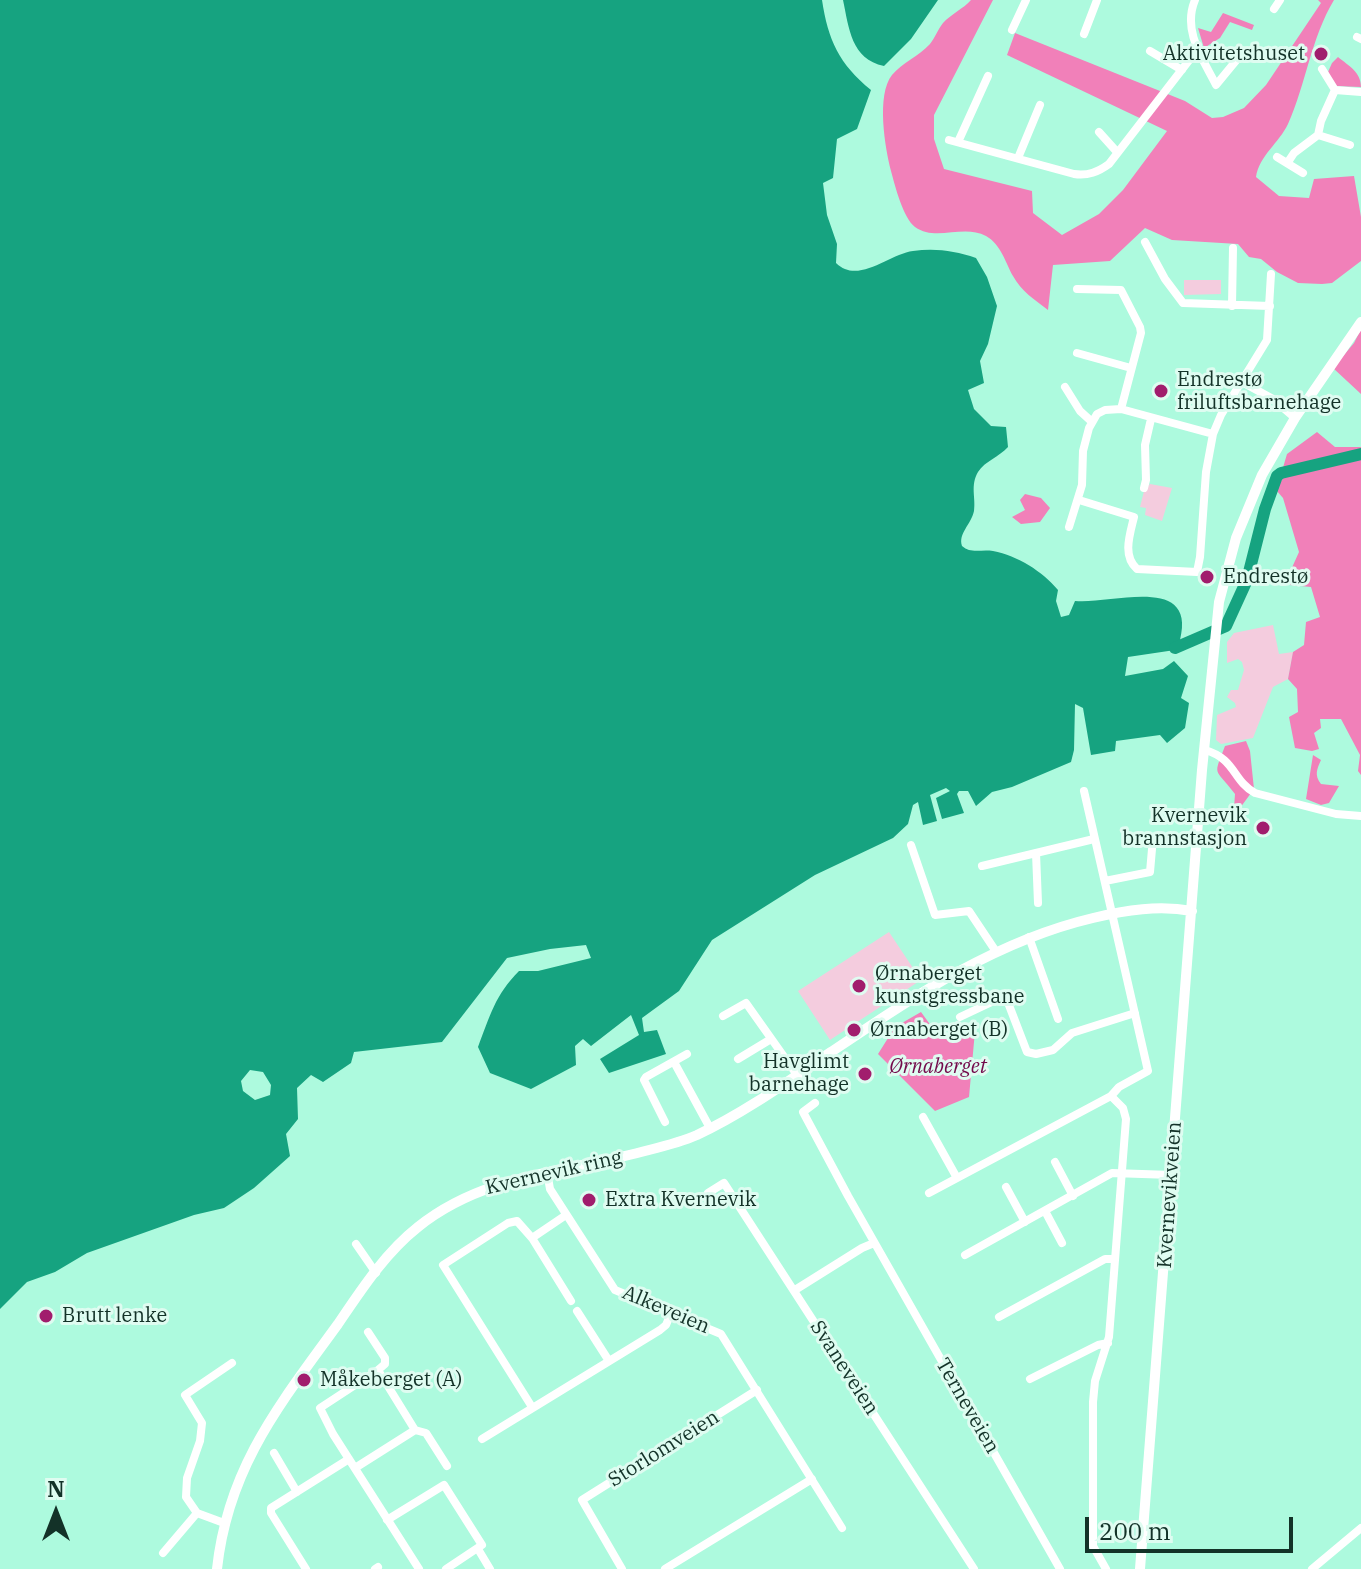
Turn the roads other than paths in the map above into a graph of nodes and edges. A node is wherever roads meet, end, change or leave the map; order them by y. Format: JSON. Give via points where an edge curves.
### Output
{"nodes":[{"id":1,"x":1026,"y":0,"type":"edge"},
{"id":2,"x":1097,"y":0,"type":"edge"},
{"id":3,"x":1280,"y":0,"type":"edge"},
{"id":4,"x":1192,"y":1,"type":"edge"},
{"id":5,"x":1274,"y":9,"type":"dead end"},
{"id":6,"x":1012,"y":30,"type":"dead end"},
{"id":7,"x":1084,"y":34,"type":"dead end"},
{"id":8,"x":1197,"y":50,"type":"junction"},
{"id":9,"x":1150,"y":51,"type":"dead end"},
{"id":10,"x":1244,"y":51,"type":"dead end"},
{"id":11,"x":1322,"y":69,"type":"dead end"},
{"id":12,"x":1182,"y":70,"type":"junction"},
{"id":13,"x":988,"y":76,"type":"dead end"},
{"id":14,"x":1335,"y":90,"type":"junction"},
{"id":15,"x":1361,"y":92,"type":"edge"},
{"id":16,"x":1040,"y":105,"type":"dead end"},
{"id":17,"x":1099,"y":132,"type":"dead end"},
{"id":18,"x":1318,"y":135,"type":"junction"},
{"id":19,"x":1350,"y":145,"type":"dead end"},
{"id":20,"x":1117,"y":152,"type":"junction"},
{"id":21,"x":1277,"y":157,"type":"dead end"},
{"id":22,"x":1018,"y":158,"type":"junction"},
{"id":23,"x":1288,"y":162,"type":"junction"},
{"id":24,"x":1303,"y":173,"type":"dead end"},
{"id":25,"x":1145,"y":242,"type":"dead end"},
{"id":26,"x":1233,"y":248,"type":"dead end"},
{"id":27,"x":1271,"y":274,"type":"dead end"},
{"id":28,"x":1077,"y":289,"type":"dead end"},
{"id":29,"x":1232,"y":306,"type":"junction"},
{"id":30,"x":1270,"y":306,"type":"junction"},
{"id":31,"x":1361,"y":322,"type":"edge"},
{"id":32,"x":1077,"y":353,"type":"dead end"},
{"id":33,"x":1131,"y":368,"type":"junction"},
{"id":34,"x":1242,"y":382,"type":"junction"},
{"id":35,"x":1065,"y":387,"type":"dead end"},
{"id":36,"x":1273,"y":399,"type":"junction"},
{"id":37,"x":1302,"y":407,"type":"junction"},
{"id":38,"x":1121,"y":409,"type":"junction"},
{"id":39,"x":1295,"y":418,"type":"junction"},
{"id":40,"x":1151,"y":419,"type":"junction"},
{"id":41,"x":1091,"y":421,"type":"junction"},
{"id":42,"x":1213,"y":434,"type":"junction"},
{"id":43,"x":1144,"y":488,"type":"dead end"},
{"id":44,"x":1079,"y":500,"type":"junction"},
{"id":45,"x":1069,"y":527,"type":"dead end"},
{"id":46,"x":1205,"y":750,"type":"junction"},
{"id":47,"x":1084,"y":791,"type":"dead end"},
{"id":48,"x":1361,"y":816,"type":"edge"},
{"id":49,"x":1094,"y":839,"type":"junction"},
{"id":50,"x":911,"y":845,"type":"dead end"},
{"id":51,"x":1152,"y":849,"type":"dead end"},
{"id":52,"x":1036,"y":853,"type":"junction"},
{"id":53,"x":982,"y":866,"type":"dead end"},
{"id":54,"x":1105,"y":881,"type":"junction"},
{"id":55,"x":1038,"y":903,"type":"dead end"},
{"id":56,"x":1192,"y":911,"type":"junction"},
{"id":57,"x":1113,"y":913,"type":"junction"},
{"id":58,"x":1029,"y":937,"type":"junction"},
{"id":59,"x":995,"y":950,"type":"junction"},
{"id":60,"x":1135,"y":1013,"type":"junction"},
{"id":61,"x":723,"y":1016,"type":"dead end"},
{"id":62,"x":960,"y":1017,"type":"dead end"},
{"id":63,"x":1058,"y":1019,"type":"dead end"},
{"id":64,"x":771,"y":1039,"type":"junction"},
{"id":65,"x":687,"y":1054,"type":"dead end"},
{"id":66,"x":738,"y":1059,"type":"dead end"},
{"id":67,"x":674,"y":1062,"type":"junction"},
{"id":68,"x":797,"y":1075,"type":"junction"},
{"id":69,"x":1111,"y":1096,"type":"junction"},
{"id":70,"x":815,"y":1103,"type":"dead end"},
{"id":71,"x":923,"y":1117,"type":"dead end"},
{"id":72,"x":665,"y":1122,"type":"dead end"},
{"id":73,"x":710,"y":1128,"type":"junction"},
{"id":74,"x":1055,"y":1162,"type":"dead end"},
{"id":75,"x":547,"y":1172,"type":"junction"},
{"id":76,"x":1122,"y":1172,"type":"junction"},
{"id":77,"x":1172,"y":1175,"type":"junction"},
{"id":78,"x":957,"y":1178,"type":"junction"},
{"id":79,"x":1006,"y":1187,"type":"dead end"},
{"id":80,"x":708,"y":1193,"type":"dead end"},
{"id":81,"x":929,"y":1193,"type":"dead end"},
{"id":82,"x":1073,"y":1196,"type":"junction"},
{"id":83,"x":1045,"y":1211,"type":"junction"},
{"id":84,"x":566,"y":1215,"type":"junction"},
{"id":85,"x":1025,"y":1222,"type":"junction"},
{"id":86,"x":532,"y":1238,"type":"junction"},
{"id":87,"x":874,"y":1243,"type":"junction"},
{"id":88,"x":1062,"y":1243,"type":"dead end"},
{"id":89,"x":356,"y":1244,"type":"dead end"},
{"id":90,"x":965,"y":1255,"type":"dead end"},
{"id":91,"x":1115,"y":1259,"type":"junction"},
{"id":92,"x":376,"y":1273,"type":"junction"},
{"id":93,"x":795,"y":1290,"type":"junction"},
{"id":94,"x":571,"y":1301,"type":"dead end"},
{"id":95,"x":577,"y":1311,"type":"dead end"},
{"id":96,"x":671,"y":1313,"type":"junction"},
{"id":97,"x":999,"y":1317,"type":"dead end"},
{"id":98,"x":368,"y":1332,"type":"dead end"},
{"id":99,"x":1108,"y":1343,"type":"junction"},
{"id":100,"x":609,"y":1361,"type":"junction"},
{"id":101,"x":232,"y":1363,"type":"dead end"},
{"id":102,"x":378,"y":1370,"type":"junction"},
{"id":103,"x":1030,"y":1379,"type":"dead end"},
{"id":104,"x":757,"y":1390,"type":"junction"},
{"id":105,"x":532,"y":1407,"type":"junction"},
{"id":106,"x":415,"y":1430,"type":"junction"},
{"id":107,"x":482,"y":1439,"type":"dead end"},
{"id":108,"x":274,"y":1453,"type":"dead end"},
{"id":109,"x":349,"y":1459,"type":"junction"},
{"id":110,"x":447,"y":1466,"type":"dead end"},
{"id":111,"x":355,"y":1468,"type":"junction"},
{"id":112,"x":812,"y":1479,"type":"junction"},
{"id":113,"x":297,"y":1492,"type":"junction"},
{"id":114,"x":197,"y":1513,"type":"junction"},
{"id":115,"x":387,"y":1520,"type":"junction"},
{"id":116,"x":224,"y":1523,"type":"junction"},
{"id":117,"x":842,"y":1528,"type":"dead end"},
{"id":118,"x":1361,"y":1528,"type":"edge"},
{"id":119,"x":478,"y":1549,"type":"junction"},
{"id":120,"x":163,"y":1553,"type":"dead end"},
{"id":121,"x":217,"y":1569,"type":"edge"},
{"id":122,"x":306,"y":1569,"type":"edge"},
{"id":123,"x":419,"y":1569,"type":"edge"},
{"id":124,"x":446,"y":1569,"type":"edge"},
{"id":125,"x":490,"y":1569,"type":"edge"},
{"id":126,"x":622,"y":1569,"type":"edge"},
{"id":127,"x":665,"y":1569,"type":"edge"},
{"id":128,"x":974,"y":1569,"type":"edge"},
{"id":129,"x":1060,"y":1569,"type":"edge"},
{"id":130,"x":1106,"y":1569,"type":"edge"},
{"id":131,"x":1140,"y":1569,"type":"edge"},
{"id":132,"x":1312,"y":1569,"type":"edge"}],
"edges":[{"from":1,"to":6,"type":"street"},
{"from":2,"to":7,"type":"street"},
{"from":3,"to":5,"type":"street"},
{"from":4,"to":8,"type":"street"},
{"from":8,"to":10,"type":"street","via":[[1216,85]]},
{"from":8,"to":12,"type":"street"},
{"from":9,"to":12,"type":"street"},
{"from":11,"to":14,"type":"street"},
{"from":12,"to":20,"type":"street"},
{"from":13,"to":22,"type":"street","via":[[953,141]]},
{"from":14,"to":15,"type":"street"},
{"from":14,"to":18,"type":"street"},
{"from":16,"to":22,"type":"street"},
{"from":17,"to":20,"type":"street"},
{"from":18,"to":19,"type":"street"},
{"from":18,"to":23,"type":"street"},
{"from":20,"to":22,"type":"street","via":[[1109,164],[1083,175]]},
{"from":21,"to":23,"type":"street"},
{"from":23,"to":24,"type":"street"},
{"from":25,"to":29,"type":"street","via":[[1183,303]]},
{"from":26,"to":29,"type":"street"},
{"from":27,"to":30,"type":"street"},
{"from":28,"to":33,"type":"street","via":[[1121,290],[1141,333]]},
{"from":29,"to":30,"type":"street"},
{"from":30,"to":34,"type":"street","via":[[1267,340]]},
{"from":31,"to":37,"type":"main road","name":"Kvernevikveien"},
{"from":32,"to":33,"type":"street"},
{"from":33,"to":38,"type":"street"},
{"from":34,"to":36,"type":"street"},
{"from":34,"to":42,"type":"street"},
{"from":35,"to":41,"type":"street"},
{"from":36,"to":37,"type":"street"},
{"from":36,"to":39,"type":"street"},
{"from":37,"to":39,"type":"main road","name":"Kvernevikveien"},
{"from":38,"to":40,"type":"street"},
{"from":38,"to":41,"type":"street","via":[[1105,410]]},
{"from":39,"to":46,"type":"main road","name":"Kvernevikveien","via":[[1262,475],[1229,559],[1215,629]]},
{"from":40,"to":42,"type":"street"},
{"from":40,"to":43,"type":"street"},
{"from":41,"to":44,"type":"street"},
{"from":42,"to":44,"type":"street","via":[[1197,572],[1137,569],[1129,552],[1134,517]]},
{"from":44,"to":45,"type":"street"},
{"from":46,"to":48,"type":"street","via":[[1223,757],[1255,793]]},
{"from":46,"to":56,"type":"main road","name":"Kvernevikveien"},
{"from":47,"to":49,"type":"street"},
{"from":49,"to":52,"type":"street"},
{"from":49,"to":54,"type":"street"},
{"from":50,"to":59,"type":"street","via":[[935,915],[969,911]]},
{"from":51,"to":54,"type":"street","via":[[1150,872]]},
{"from":52,"to":53,"type":"street"},
{"from":52,"to":55,"type":"street"},
{"from":54,"to":57,"type":"street"},
{"from":56,"to":57,"type":"main road","name":"Kvernevik ring"},
{"from":56,"to":77,"type":"main road","name":"Kvernevikveien"},
{"from":57,"to":58,"type":"main road","name":"Kvernevik ring"},
{"from":57,"to":60,"type":"street"},
{"from":58,"to":59,"type":"main road","name":"Kvernevik ring"},
{"from":58,"to":63,"type":"street"},
{"from":59,"to":68,"type":"main road","name":"Kvernevik ring"},
{"from":60,"to":62,"type":"street","via":[[1075,1032],[1056,1049],[1036,1054],[1027,1052],[1007,1000]]},
{"from":60,"to":69,"type":"street","via":[[1147,1072]]},
{"from":61,"to":64,"type":"street","via":[[746,1003]]},
{"from":64,"to":66,"type":"street"},
{"from":64,"to":68,"type":"street"},
{"from":65,"to":67,"type":"street"},
{"from":67,"to":72,"type":"street","via":[[644,1080]]},
{"from":67,"to":73,"type":"street"},
{"from":68,"to":73,"type":"main road","name":"Kvernevik ring"},
{"from":69,"to":76,"type":"street","via":[[1126,1119]]},
{"from":69,"to":78,"type":"street"},
{"from":70,"to":87,"type":"street","name":"Terneveien","via":[[803,1112]]},
{"from":71,"to":78,"type":"street"},
{"from":73,"to":75,"type":"main road","name":"Kvernevik ring","via":[[676,1143]]},
{"from":74,"to":82,"type":"street"},
{"from":75,"to":84,"type":"street","name":"Alkeveien","via":[[550,1189]]},
{"from":75,"to":92,"type":"main road","name":"Kvernevik ring","via":[[457,1201],[418,1227]]},
{"from":76,"to":77,"type":"street"},
{"from":76,"to":82,"type":"street"},
{"from":76,"to":91,"type":"street"},
{"from":77,"to":131,"type":"main road","name":"Kvernevikveien"},
{"from":78,"to":81,"type":"street"},
{"from":79,"to":85,"type":"street"},
{"from":80,"to":93,"type":"street","name":"Svaneveien","via":[[724,1183]]},
{"from":82,"to":83,"type":"street"},
{"from":83,"to":85,"type":"street"},
{"from":83,"to":88,"type":"street"},
{"from":84,"to":86,"type":"street"},
{"from":84,"to":96,"type":"street","name":"Alkeveien","via":[[615,1290]]},
{"from":85,"to":90,"type":"street"},
{"from":86,"to":94,"type":"street"},
{"from":86,"to":105,"type":"street","via":[[520,1222],[508,1223],[443,1265]]},
{"from":87,"to":93,"type":"street"},
{"from":87,"to":129,"type":"street","name":"Terneveien"},
{"from":89,"to":92,"type":"street"},
{"from":91,"to":97,"type":"street","via":[[1105,1259]]},
{"from":91,"to":99,"type":"street"},
{"from":92,"to":116,"type":"main road","name":"Kvernevik ring","via":[[264,1428]]},
{"from":93,"to":128,"type":"street","name":"Svaneveien"},
{"from":95,"to":100,"type":"street"},
{"from":96,"to":100,"type":"street","via":[[660,1330]]},
{"from":96,"to":104,"type":"street","name":"Alkeveien","via":[[718,1332]]},
{"from":98,"to":102,"type":"street","via":[[385,1358]]},
{"from":99,"to":103,"type":"street"},
{"from":99,"to":130,"type":"street","via":[[1093,1402],[1093,1546]]},
{"from":100,"to":105,"type":"street"},
{"from":101,"to":114,"type":"street","via":[[185,1395],[202,1423],[187,1478],[186,1497]]},
{"from":102,"to":106,"type":"street"},
{"from":102,"to":109,"type":"street","via":[[320,1408]]},
{"from":104,"to":112,"type":"street","name":"Alkeveien"},
{"from":104,"to":126,"type":"street","name":"Storlomveien","via":[[582,1500]]},
{"from":105,"to":107,"type":"street"},
{"from":106,"to":110,"type":"street","via":[[426,1433]]},
{"from":106,"to":111,"type":"street"},
{"from":108,"to":113,"type":"street"},
{"from":109,"to":111,"type":"street"},
{"from":109,"to":113,"type":"street"},
{"from":111,"to":115,"type":"street"},
{"from":112,"to":117,"type":"street","name":"Alkeveien"},
{"from":112,"to":127,"type":"street"},
{"from":113,"to":122,"type":"street","via":[[271,1513]]},
{"from":114,"to":116,"type":"street"},
{"from":114,"to":120,"type":"street"},
{"from":115,"to":119,"type":"street","via":[[444,1485],[482,1545]]},
{"from":115,"to":123,"type":"street"},
{"from":116,"to":121,"type":"main road","name":"Kvernevik ring"},
{"from":118,"to":132,"type":"street"},
{"from":119,"to":124,"type":"street"},
{"from":119,"to":125,"type":"street"}]}
